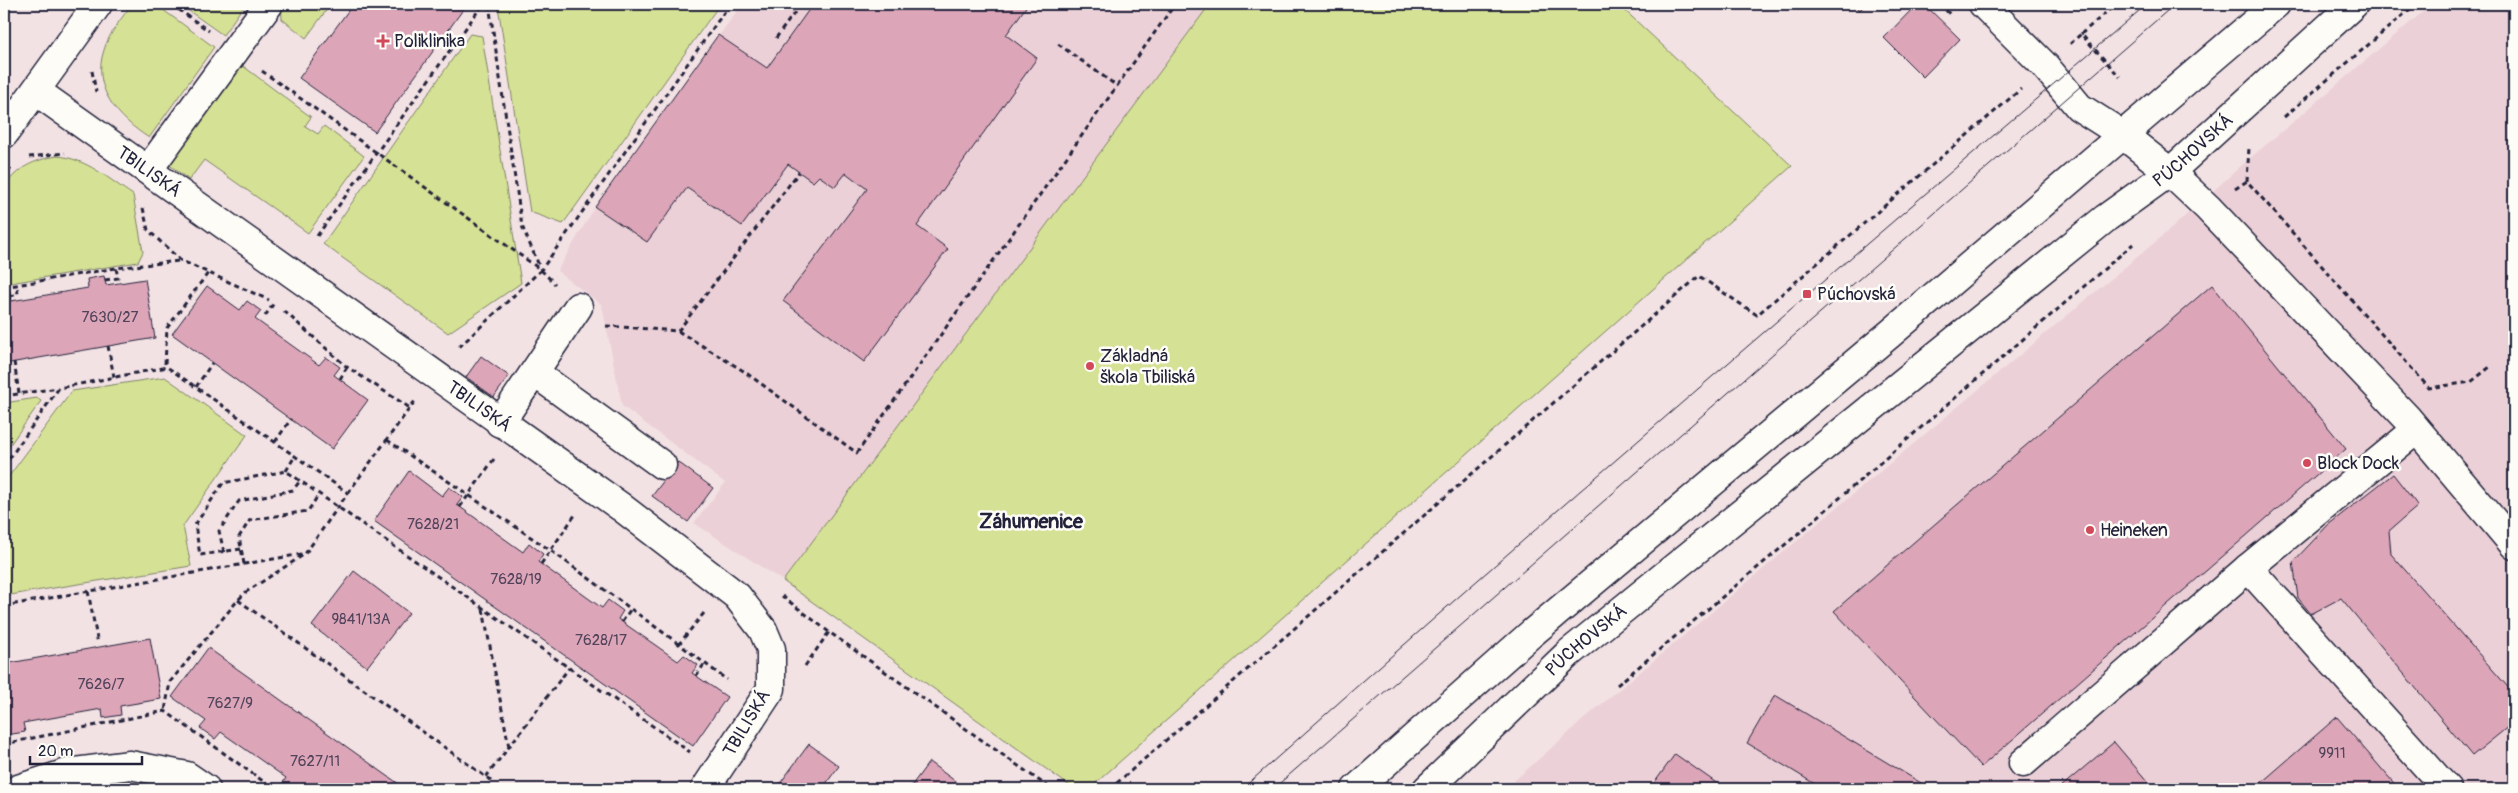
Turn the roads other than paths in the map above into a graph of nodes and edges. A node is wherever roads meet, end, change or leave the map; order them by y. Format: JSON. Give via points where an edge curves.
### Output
{"nodes":[{"id":1,"x":98,"y":4,"type":"edge"},
{"id":2,"x":269,"y":4,"type":"edge"},
{"id":3,"x":1983,"y":4,"type":"edge"},
{"id":4,"x":2276,"y":4,"type":"edge"},
{"id":5,"x":2354,"y":4,"type":"edge"},
{"id":6,"x":36,"y":91,"type":"junction"},
{"id":7,"x":4,"y":134,"type":"edge"},
{"id":8,"x":2123,"y":135,"type":"junction"},
{"id":9,"x":148,"y":170,"type":"junction"},
{"id":10,"x":2170,"y":172,"type":"junction"},
{"id":11,"x":578,"y":307,"type":"road end"},
{"id":12,"x":535,"y":373,"type":"junction"},
{"id":13,"x":500,"y":423,"type":"junction"},
{"id":14,"x":2416,"y":430,"type":"junction"},
{"id":15,"x":662,"y":465,"type":"dead end"},
{"id":16,"x":2514,"y":545,"type":"edge"},
{"id":17,"x":2248,"y":568,"type":"junction"},
{"id":18,"x":2023,"y":764,"type":"dead end"},
{"id":19,"x":67,"y":781,"type":"edge"},
{"id":20,"x":18,"y":789,"type":"edge"},
{"id":21,"x":206,"y":789,"type":"edge"},
{"id":22,"x":705,"y":789,"type":"edge"},
{"id":23,"x":1356,"y":789,"type":"edge"},
{"id":24,"x":1427,"y":789,"type":"edge"},
{"id":25,"x":2447,"y":789,"type":"edge"}],
"edges":[{"from":1,"to":6,"type":"main road"},
{"from":2,"to":9,"type":"main road"},
{"from":3,"to":8,"type":"main road","via":[[2046,66],[2079,107]]},
{"from":4,"to":8,"type":"main road"},
{"from":5,"to":10,"type":"main road","name":"PÚCHOVSKÁ"},
{"from":6,"to":7,"type":"main road"},
{"from":6,"to":9,"type":"main road","name":"TBILISKÁ"},
{"from":8,"to":10,"type":"main road"},
{"from":8,"to":23,"type":"main road","via":[[1532,633]]},
{"from":9,"to":13,"type":"main road","name":"TBILISKÁ"},
{"from":10,"to":14,"type":"main road","via":[[2208,208]]},
{"from":10,"to":24,"type":"main road","name":"PÚCHOVSKÁ","via":[[2106,218],[1569,653]]},
{"from":11,"to":12,"type":"main road"},
{"from":12,"to":13,"type":"main road"},
{"from":12,"to":15,"type":"main road"},
{"from":13,"to":22,"type":"main road","name":"TBILISKÁ","via":[[621,507],[737,596],[764,630],[771,649],[771,689]]},
{"from":14,"to":16,"type":"main road"},
{"from":14,"to":17,"type":"main road"},
{"from":17,"to":18,"type":"main road"},
{"from":17,"to":25,"type":"main road"},
{"from":19,"to":20,"type":"main road"},
{"from":19,"to":21,"type":"main road","via":[[130,765],[187,776]]}]}
